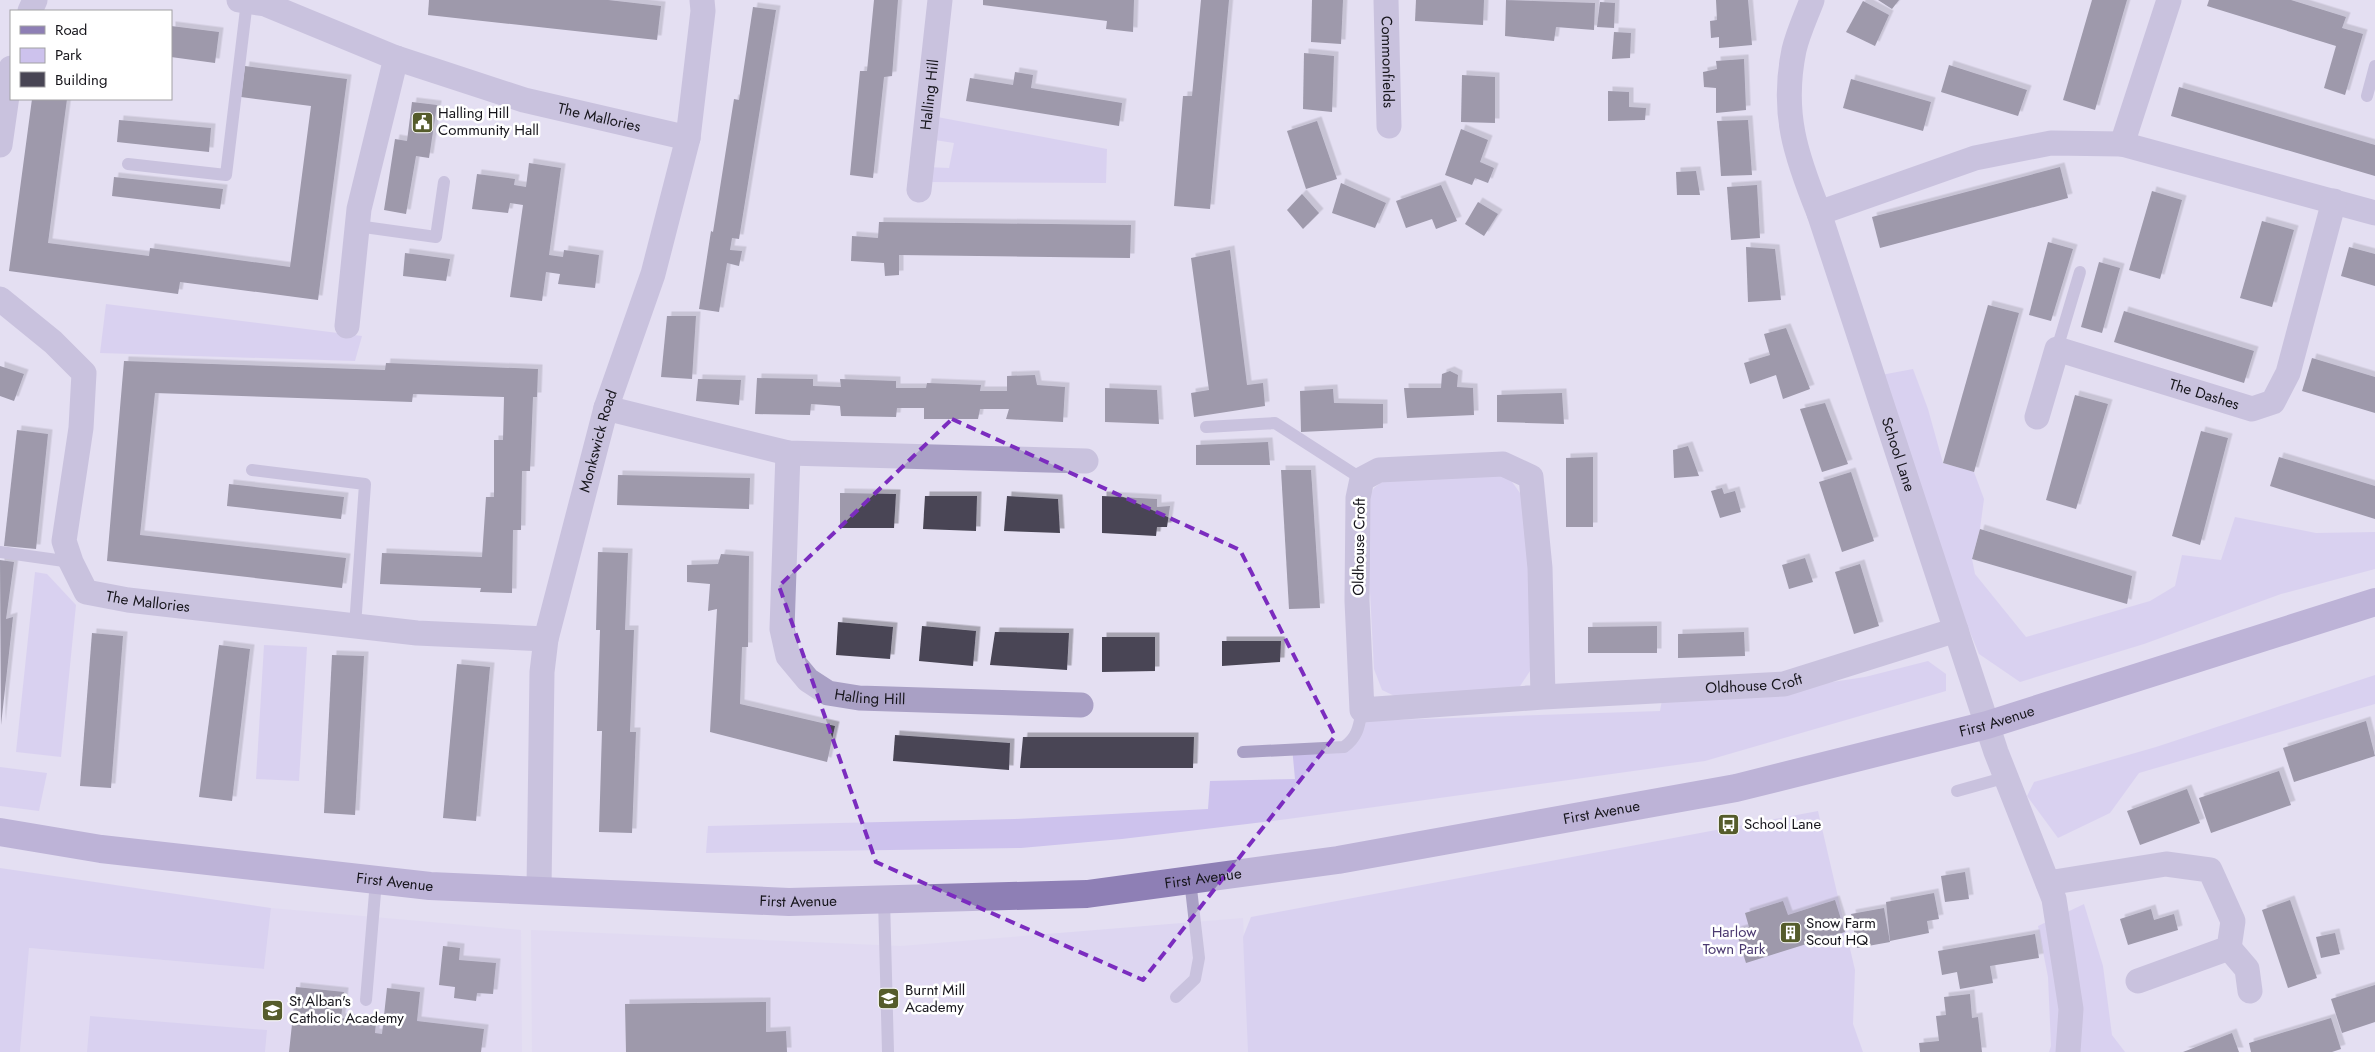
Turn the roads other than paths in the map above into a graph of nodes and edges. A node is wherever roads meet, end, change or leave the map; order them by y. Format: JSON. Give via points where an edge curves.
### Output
{"nodes":[{"id":1,"x":702,"y":0,"type":"edge"},
{"id":2,"x":940,"y":0,"type":"edge"},
{"id":3,"x":1386,"y":0,"type":"edge"},
{"id":4,"x":1812,"y":0,"type":"edge"},
{"id":5,"x":2168,"y":0,"type":"edge"},
{"id":6,"x":243,"y":1,"type":"edge"},
{"id":7,"x":396,"y":58,"type":"junction"},
{"id":8,"x":2375,"y":66,"type":"edge"},
{"id":9,"x":10,"y":75,"type":"edge"},
{"id":10,"x":2367,"y":96,"type":"dead end"},
{"id":11,"x":1389,"y":126,"type":"dead end"},
{"id":12,"x":688,"y":138,"type":"junction"},
{"id":13,"x":2122,"y":144,"type":"junction"},
{"id":14,"x":0,"y":145,"type":"edge"},
{"id":15,"x":128,"y":164,"type":"dead end"},
{"id":16,"x":444,"y":182,"type":"dead end"},
{"id":17,"x":919,"y":190,"type":"dead end"},
{"id":18,"x":2334,"y":201,"type":"junction"},
{"id":19,"x":2375,"y":212,"type":"edge"},
{"id":20,"x":1818,"y":213,"type":"junction"},
{"id":21,"x":357,"y":226,"type":"junction"},
{"id":22,"x":2080,"y":272,"type":"dead end"},
{"id":23,"x":0,"y":299,"type":"edge"},
{"id":24,"x":347,"y":326,"type":"dead end"},
{"id":25,"x":2057,"y":349,"type":"junction"},
{"id":26,"x":606,"y":408,"type":"junction"},
{"id":27,"x":2037,"y":416,"type":"dead end"},
{"id":28,"x":1206,"y":427,"type":"dead end"},
{"id":29,"x":788,"y":453,"type":"junction"},
{"id":30,"x":1086,"y":461,"type":"dead end"},
{"id":31,"x":252,"y":470,"type":"dead end"},
{"id":32,"x":1362,"y":479,"type":"junction"},
{"id":33,"x":0,"y":552,"type":"edge"},
{"id":34,"x":71,"y":562,"type":"junction"},
{"id":35,"x":2375,"y":602,"type":"edge"},
{"id":36,"x":355,"y":626,"type":"junction"},
{"id":37,"x":1956,"y":630,"type":"junction"},
{"id":38,"x":546,"y":639,"type":"junction"},
{"id":39,"x":1543,"y":697,"type":"junction"},
{"id":40,"x":1081,"y":705,"type":"dead end"},
{"id":41,"x":1362,"y":710,"type":"junction"},
{"id":42,"x":1987,"y":725,"type":"junction"},
{"id":43,"x":1243,"y":752,"type":"dead end"},
{"id":44,"x":2006,"y":777,"type":"junction"},
{"id":45,"x":1957,"y":791,"type":"dead end"},
{"id":46,"x":0,"y":832,"type":"edge"},
{"id":47,"x":1190,"y":880,"type":"junction"},
{"id":48,"x":376,"y":881,"type":"junction"},
{"id":49,"x":2048,"y":883,"type":"junction"},
{"id":50,"x":539,"y":890,"type":"junction"},
{"id":51,"x":884,"y":900,"type":"junction"},
{"id":52,"x":2229,"y":948,"type":"junction"},
{"id":53,"x":2138,"y":981,"type":"dead end"},
{"id":54,"x":2250,"y":990,"type":"dead end"},
{"id":55,"x":1176,"y":997,"type":"dead end"},
{"id":56,"x":366,"y":1000,"type":"dead end"},
{"id":57,"x":888,"y":1052,"type":"edge"},
{"id":58,"x":2068,"y":1052,"type":"edge"}],
"edges":[{"from":1,"to":12,"type":"street","name":"Monkswick Road"},
{"from":2,"to":17,"type":"street","name":"Halling Hill"},
{"from":3,"to":11,"type":"street","name":"Commonfields"},
{"from":4,"to":20,"type":"street","name":"School Lane","via":[[1794,49],[1789,89],[1790,130],[1800,168]]},
{"from":5,"to":13,"type":"street"},
{"from":6,"to":7,"type":"street","name":"The Mallories","via":[[265,4]]},
{"from":6,"to":15,"type":"lane","via":[[226,175]]},
{"from":7,"to":12,"type":"street","name":"The Mallories","via":[[524,100]]},
{"from":7,"to":21,"type":"street"},
{"from":8,"to":10,"type":"lane"},
{"from":9,"to":14,"type":"street"},
{"from":12,"to":26,"type":"street","name":"Monkswick Road","via":[[653,274]]},
{"from":13,"to":18,"type":"street"},
{"from":13,"to":20,"type":"street","via":[[2051,143],[1975,158]]},
{"from":16,"to":21,"type":"lane","via":[[436,237]]},
{"from":18,"to":19,"type":"street"},
{"from":18,"to":25,"type":"street","name":"The Dashes","via":[[2288,372],[2273,402],[2252,409]]},
{"from":20,"to":37,"type":"street","name":"School Lane"},
{"from":21,"to":24,"type":"street"},
{"from":22,"to":25,"type":"lane"},
{"from":23,"to":34,"type":"street","name":"The Mallories","via":[[53,342],[84,373],[81,428],[64,541]]},
{"from":25,"to":27,"type":"street"},
{"from":26,"to":29,"type":"street"},
{"from":26,"to":38,"type":"street","name":"Monkswick Road"},
{"from":28,"to":32,"type":"lane","via":[[1275,424]]},
{"from":29,"to":30,"type":"street"},
{"from":29,"to":40,"type":"street","name":"Halling Hill","via":[[782,629],[788,656],[808,680],[828,693],[859,698]]},
{"from":31,"to":36,"type":"lane","via":[[365,484]]},
{"from":32,"to":39,"type":"street","name":"Oldhouse Croft","via":[[1379,470],[1503,464],[1531,477],[1540,568]]},
{"from":32,"to":41,"type":"street","name":"Oldhouse Croft","via":[[1358,498],[1357,601]]},
{"from":33,"to":34,"type":"lane"},
{"from":34,"to":36,"type":"street","name":"The Mallories","via":[[86,592],[128,600]]},
{"from":35,"to":42,"type":"street","name":"First Avenue"},
{"from":36,"to":38,"type":"street","name":"The Mallories","via":[[417,633]]},
{"from":37,"to":39,"type":"street","name":"Oldhouse Croft","via":[[1784,684]]},
{"from":37,"to":42,"type":"street","name":"School Lane"},
{"from":38,"to":50,"type":"street","name":"Monkswick Road","via":[[542,672]]},
{"from":39,"to":41,"type":"street","name":"Oldhouse Croft"},
{"from":41,"to":43,"type":"lane","via":[[1359,730],[1344,747]]},
{"from":42,"to":44,"type":"street","name":"School Lane"},
{"from":42,"to":47,"type":"street","name":"First Avenue","via":[[1736,788],[1338,860]]},
{"from":44,"to":45,"type":"lane"},
{"from":44,"to":49,"type":"street","name":"School Lane"},
{"from":46,"to":48,"type":"street","name":"First Avenue","via":[[101,849]]},
{"from":47,"to":51,"type":"street","name":"First Avenue","via":[[1087,894]]},
{"from":47,"to":55,"type":"lane","via":[[1199,958],[1195,979]]},
{"from":48,"to":50,"type":"street","name":"First Avenue"},
{"from":48,"to":56,"type":"lane"},
{"from":49,"to":52,"type":"street","via":[[2166,864],[2210,870],[2234,921]]},
{"from":49,"to":58,"type":"street","name":"School Lane","via":[[2054,899],[2071,1009]]},
{"from":50,"to":51,"type":"street","name":"First Avenue","via":[[789,902]]},
{"from":51,"to":57,"type":"lane"},
{"from":52,"to":53,"type":"street"},
{"from":52,"to":54,"type":"street","via":[[2247,969]]}]}
